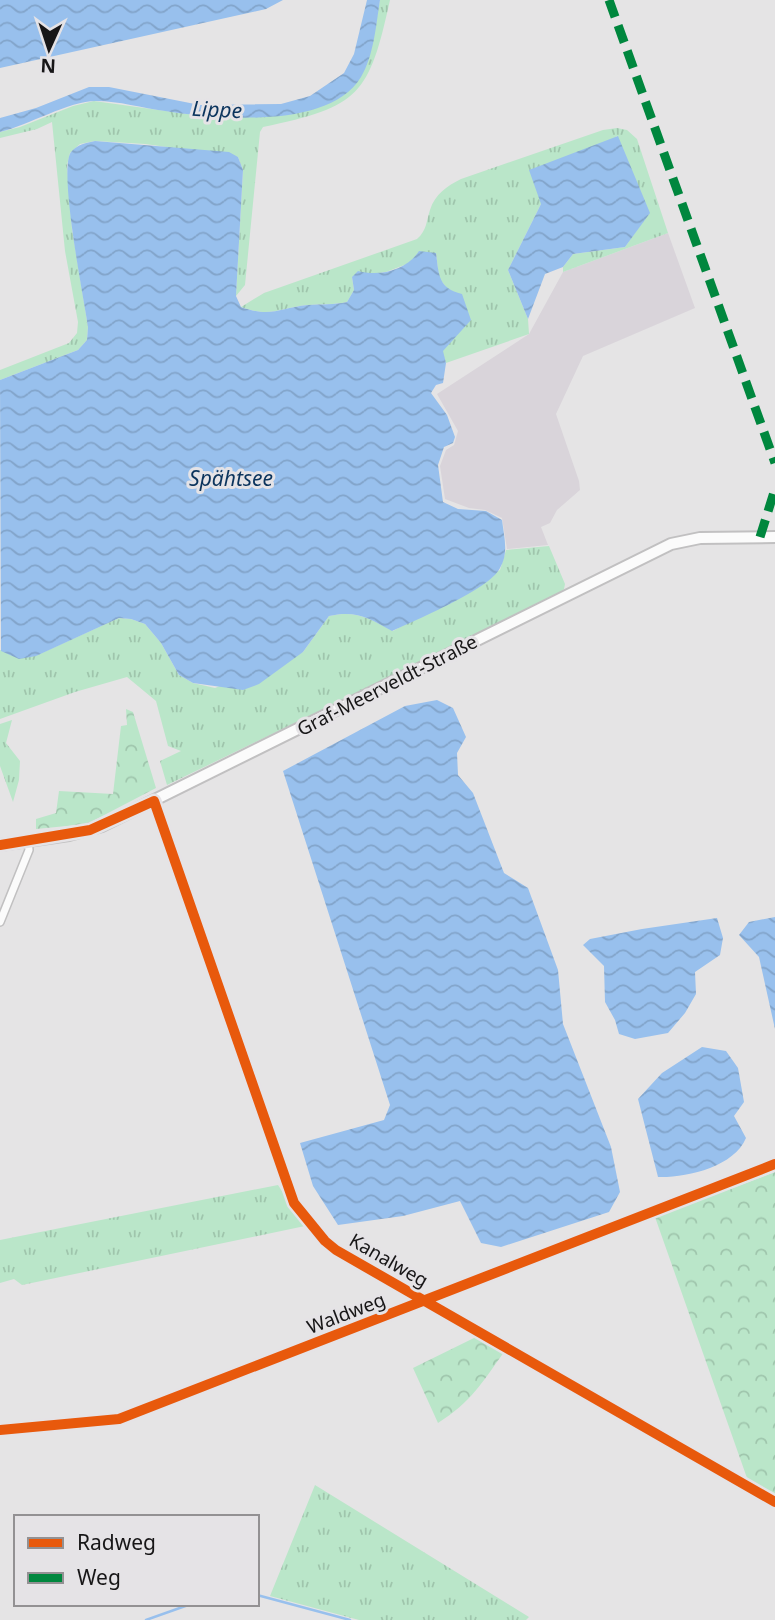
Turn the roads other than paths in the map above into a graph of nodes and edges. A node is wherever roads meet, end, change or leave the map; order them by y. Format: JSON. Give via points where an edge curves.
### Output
{"nodes":[{"id":1,"x":775,"y":537,"type":"edge"},
{"id":2,"x":154,"y":801,"type":"junction"},
{"id":3,"x":28,"y":841,"type":"junction"},
{"id":4,"x":0,"y":845,"type":"edge"},
{"id":5,"x":0,"y":922,"type":"edge"},
{"id":6,"x":775,"y":1164,"type":"edge"},
{"id":7,"x":425,"y":1301,"type":"junction"},
{"id":8,"x":0,"y":1430,"type":"edge"},
{"id":9,"x":775,"y":1502,"type":"edge"}],
"edges":[{"from":1,"to":2,"type":"main road","name":"Graf-Meerveldt-Straße","via":[[699,538],[658,549]]},
{"from":2,"to":3,"type":"main road","name":"Graf-Meerveldt-Straße","via":[[90,830]]},
{"from":2,"to":7,"type":"street","name":"Kanalweg","via":[[294,1203],[336,1250]]},
{"from":3,"to":4,"type":"main road","name":"Graf-Meerveldt-Straße"},
{"from":3,"to":5,"type":"street","via":[[29,850]]},
{"from":6,"to":7,"type":"street","name":"Waldweg"},
{"from":7,"to":8,"type":"street","name":"Waldweg","via":[[119,1419]]},
{"from":7,"to":9,"type":"street","name":"Kanalweg"}]}
